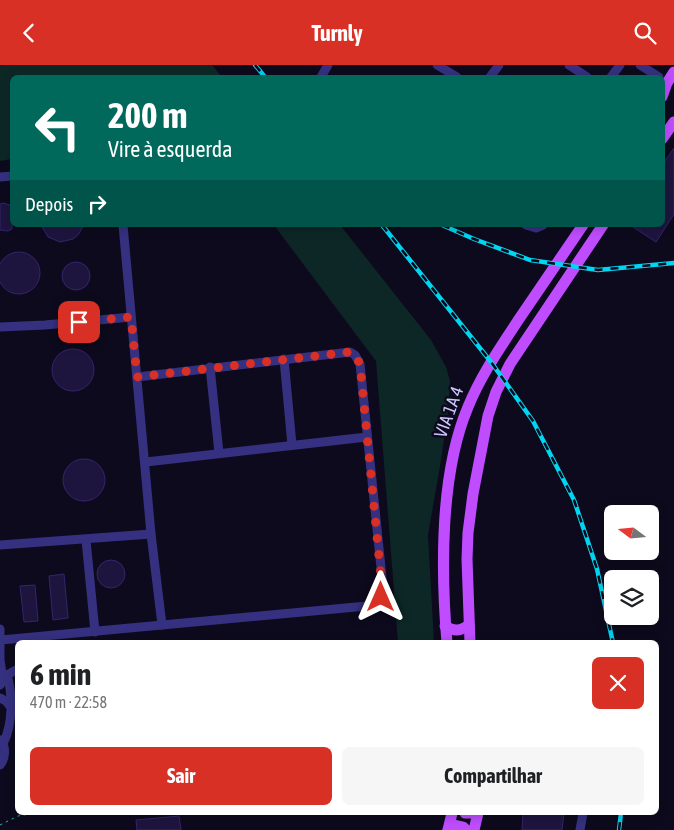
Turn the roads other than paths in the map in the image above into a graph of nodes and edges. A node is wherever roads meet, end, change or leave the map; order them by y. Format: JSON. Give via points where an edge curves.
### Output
{"nodes":[{"id":1,"x":438,"y":65,"type":"edge"},
{"id":2,"x":500,"y":65,"type":"edge"},
{"id":3,"x":569,"y":65,"type":"edge"},
{"id":4,"x":640,"y":65,"type":"edge"},
{"id":5,"x":454,"y":75,"type":"edge"},
{"id":6,"x":492,"y":75,"type":"edge"},
{"id":7,"x":583,"y":75,"type":"edge"},
{"id":8,"x":655,"y":75,"type":"edge"},
{"id":9,"x":673,"y":124,"type":"edge"},
{"id":10,"x":665,"y":135,"type":"edge"},
{"id":11,"x":123,"y":227,"type":"edge"},
{"id":12,"x":582,"y":227,"type":"edge"},
{"id":13,"x":602,"y":227,"type":"edge"},
{"id":14,"x":131,"y":317,"type":"junction"},
{"id":15,"x":0,"y":327,"type":"edge"},
{"id":16,"x":284,"y":359,"type":"junction"},
{"id":17,"x":210,"y":367,"type":"junction"},
{"id":18,"x":137,"y":377,"type":"junction"},
{"id":19,"x":367,"y":437,"type":"junction"},
{"id":20,"x":292,"y":445,"type":"junction"},
{"id":21,"x":219,"y":453,"type":"junction"},
{"id":22,"x":146,"y":462,"type":"junction"},
{"id":23,"x":151,"y":534,"type":"junction"},
{"id":24,"x":86,"y":540,"type":"junction"},
{"id":25,"x":0,"y":545,"type":"edge"},
{"id":26,"x":162,"y":625,"type":"junction"},
{"id":27,"x":469,"y":625,"type":"junction"},
{"id":28,"x":445,"y":626,"type":"junction"},
{"id":29,"x":0,"y":629,"type":"edge"},
{"id":30,"x":95,"y":632,"type":"junction"},
{"id":31,"x":1,"y":640,"type":"edge"},
{"id":32,"x":447,"y":640,"type":"edge"},
{"id":33,"x":470,"y":640,"type":"edge"},
{"id":34,"x":15,"y":671,"type":"edge"},
{"id":35,"x":3,"y":680,"type":"edge"},
{"id":36,"x":0,"y":698,"type":"edge"},
{"id":37,"x":11,"y":707,"type":"junction"},
{"id":38,"x":2,"y":741,"type":"edge"},
{"id":39,"x":0,"y":765,"type":"edge"},
{"id":40,"x":452,"y":815,"type":"edge"},
{"id":41,"x":478,"y":815,"type":"edge"},
{"id":42,"x":582,"y":815,"type":"edge"},
{"id":43,"x":448,"y":830,"type":"edge"},
{"id":44,"x":466,"y":830,"type":"edge"},
{"id":45,"x":474,"y":830,"type":"edge"},
{"id":46,"x":580,"y":830,"type":"edge"}],
"edges":[{"from":1,"to":5,"type":"street"},
{"from":2,"to":6,"type":"street"},
{"from":3,"to":7,"type":"street"},
{"from":4,"to":8,"type":"street"},
{"from":9,"to":10,"type":"main road"},
{"from":11,"to":14,"type":"street"},
{"from":12,"to":28,"type":"main road","name":"VIA 1A 4","via":[[485,371],[460,428],[451,462],[445,522]]},
{"from":13,"to":27,"type":"main road","via":[[510,364],[496,392],[488,417],[469,523]]},
{"from":14,"to":15,"type":"street"},
{"from":14,"to":18,"type":"street"},
{"from":16,"to":17,"type":"street"},
{"from":16,"to":19,"type":"street","via":[[350,352],[355,355],[360,364]]},
{"from":16,"to":20,"type":"street"},
{"from":17,"to":18,"type":"street"},
{"from":17,"to":21,"type":"street"},
{"from":18,"to":22,"type":"street"},
{"from":19,"to":20,"type":"street"},
{"from":19,"to":26,"type":"street","via":[[382,587],[378,601],[367,606]]},
{"from":20,"to":21,"type":"street"},
{"from":21,"to":22,"type":"street"},
{"from":22,"to":23,"type":"street"},
{"from":23,"to":24,"type":"street"},
{"from":23,"to":26,"type":"street"},
{"from":24,"to":25,"type":"street"},
{"from":24,"to":30,"type":"street"},
{"from":26,"to":30,"type":"street"},
{"from":27,"to":28,"type":"main road","via":[[459,631]]},
{"from":27,"to":33,"type":"main road"},
{"from":28,"to":32,"type":"main road","name":"VIA 1A 4"},
{"from":29,"to":31,"type":"street"},
{"from":30,"to":31,"type":"street"},
{"from":31,"to":35,"type":"street"},
{"from":34,"to":35,"type":"street"},
{"from":35,"to":37,"type":"street","via":[[11,692]]},
{"from":36,"to":37,"type":"street"},
{"from":37,"to":38,"type":"street","via":[[6,738]]},
{"from":38,"to":39,"type":"street","via":[[5,753]]},
{"from":40,"to":43,"type":"main road"},
{"from":41,"to":45,"type":"main road"},
{"from":42,"to":46,"type":"street"},
{"from":43,"to":44,"type":"main road","via":[[459,825]]}]}
